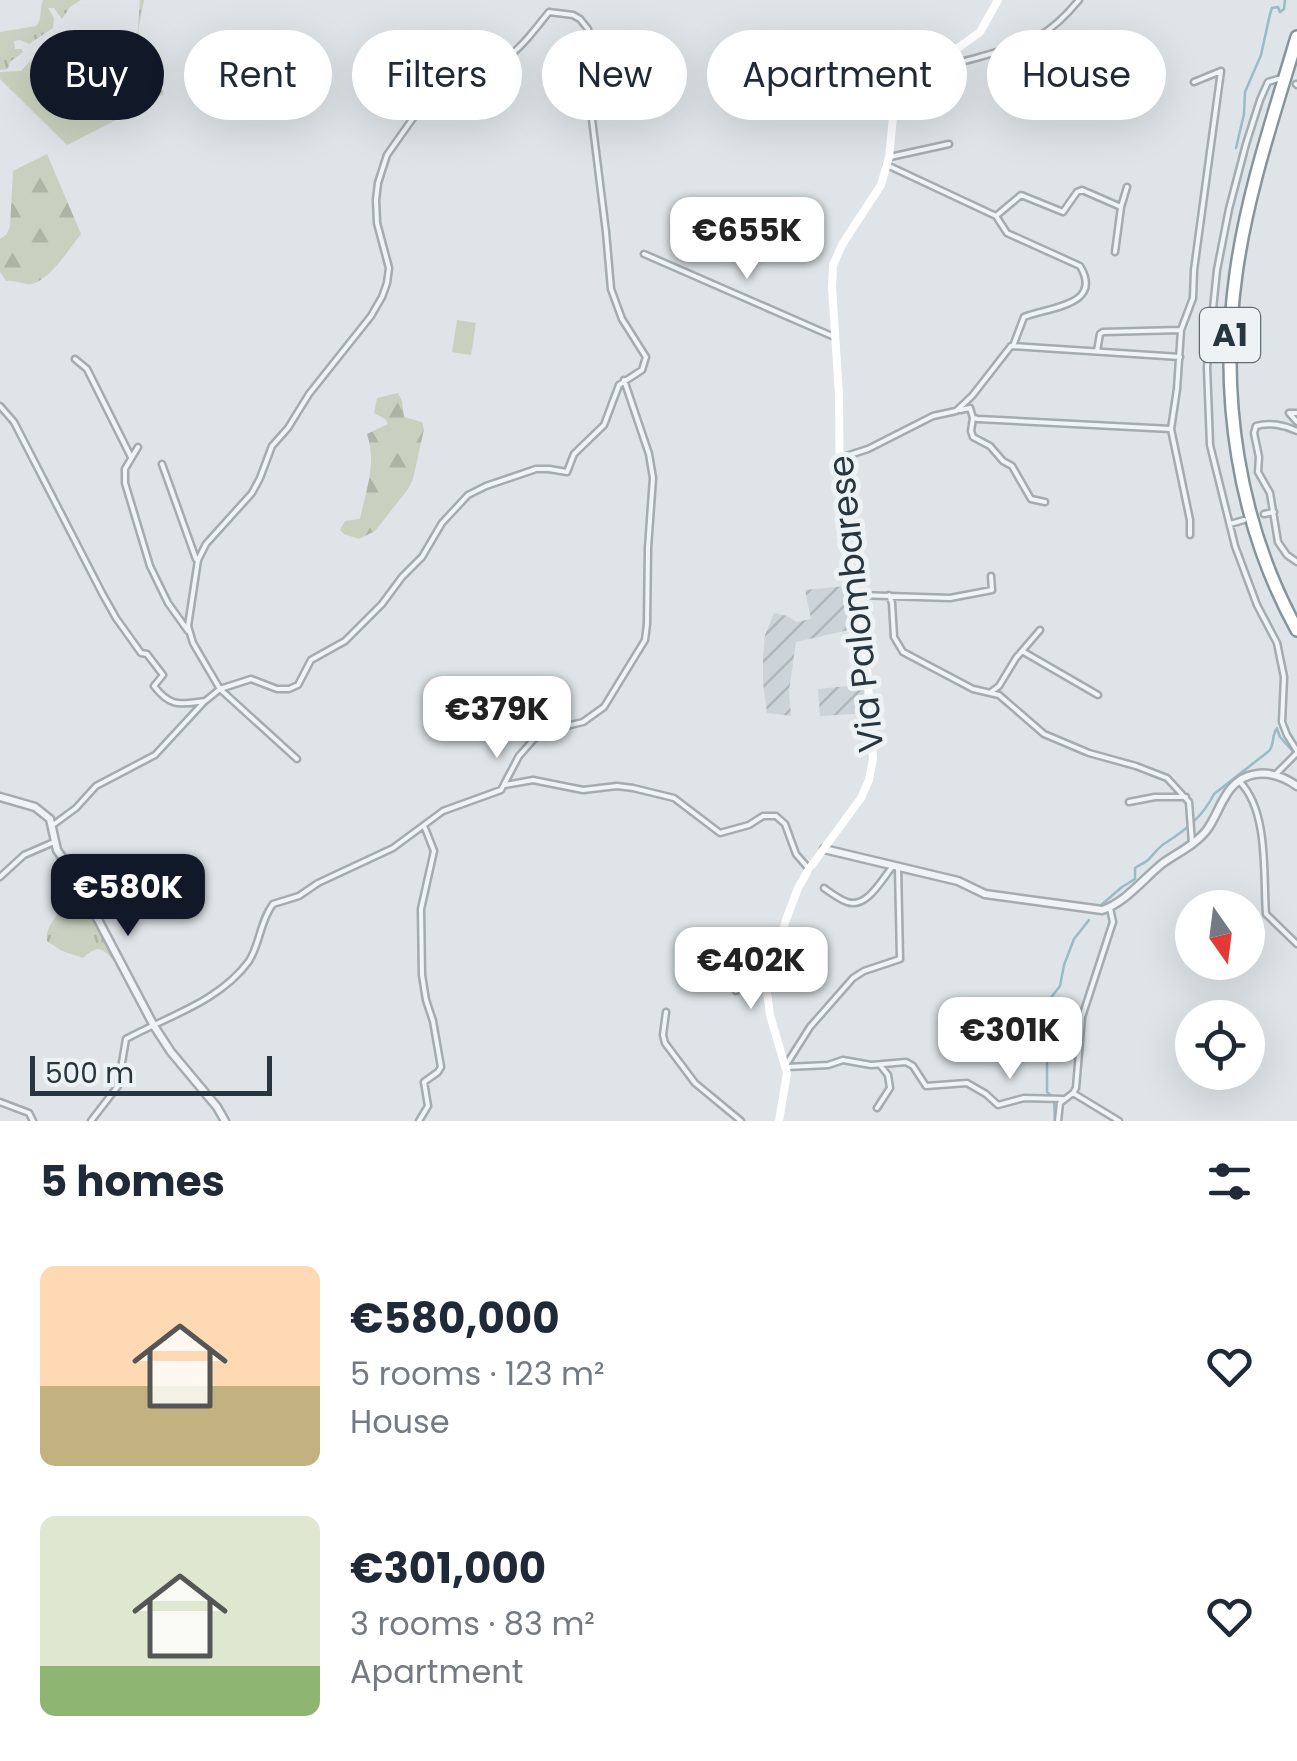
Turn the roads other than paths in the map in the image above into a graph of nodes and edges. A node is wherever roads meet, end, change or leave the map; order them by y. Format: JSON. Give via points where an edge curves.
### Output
{"nodes":[{"id":1,"x":998,"y":0,"type":"edge"},
{"id":2,"x":1078,"y":0,"type":"edge"},
{"id":3,"x":1297,"y":37,"type":"edge"},
{"id":4,"x":967,"y":40,"type":"edge"},
{"id":5,"x":967,"y":59,"type":"edge"},
{"id":6,"x":1297,"y":62,"type":"edge"},
{"id":7,"x":1278,"y":79,"type":"dead end"},
{"id":8,"x":1194,"y":82,"type":"dead end"},
{"id":9,"x":893,"y":120,"type":"edge"},
{"id":10,"x":949,"y":144,"type":"dead end"},
{"id":11,"x":888,"y":161,"type":"junction"},
{"id":12,"x":1127,"y":187,"type":"dead end"},
{"id":13,"x":1121,"y":207,"type":"junction"},
{"id":14,"x":996,"y":216,"type":"junction"},
{"id":15,"x":1115,"y":252,"type":"dead end"},
{"id":16,"x":644,"y":254,"type":"dead end"},
{"id":17,"x":1182,"y":330,"type":"junction"},
{"id":18,"x":836,"y":338,"type":"junction"},
{"id":19,"x":1013,"y":346,"type":"junction"},
{"id":20,"x":1097,"y":352,"type":"junction"},
{"id":21,"x":1180,"y":358,"type":"junction"},
{"id":22,"x":76,"y":359,"type":"dead end"},
{"id":23,"x":624,"y":380,"type":"junction"},
{"id":24,"x":0,"y":406,"type":"edge"},
{"id":25,"x":956,"y":411,"type":"junction"},
{"id":26,"x":1297,"y":413,"type":"edge"},
{"id":27,"x":973,"y":418,"type":"junction"},
{"id":28,"x":1297,"y":422,"type":"edge"},
{"id":29,"x":1171,"y":430,"type":"junction"},
{"id":30,"x":1297,"y":431,"type":"edge"},
{"id":31,"x":138,"y":447,"type":"dead end"},
{"id":32,"x":131,"y":457,"type":"junction"},
{"id":33,"x":839,"y":458,"type":"junction"},
{"id":34,"x":162,"y":464,"type":"dead end"},
{"id":35,"x":1045,"y":502,"type":"dead end"},
{"id":36,"x":1274,"y":512,"type":"junction"},
{"id":37,"x":1264,"y":514,"type":"dead end"},
{"id":38,"x":1244,"y":520,"type":"dead end"},
{"id":39,"x":1228,"y":525,"type":"junction"},
{"id":40,"x":1190,"y":535,"type":"dead end"},
{"id":41,"x":1297,"y":562,"type":"edge"},
{"id":42,"x":197,"y":563,"type":"junction"},
{"id":43,"x":992,"y":576,"type":"dead end"},
{"id":44,"x":854,"y":594,"type":"junction"},
{"id":45,"x":889,"y":595,"type":"junction"},
{"id":46,"x":1297,"y":614,"type":"edge"},
{"id":47,"x":1040,"y":630,"type":"dead end"},
{"id":48,"x":1297,"y":630,"type":"edge"},
{"id":49,"x":188,"y":631,"type":"junction"},
{"id":50,"x":1022,"y":651,"type":"junction"},
{"id":51,"x":220,"y":689,"type":"junction"},
{"id":52,"x":990,"y":692,"type":"junction"},
{"id":53,"x":1098,"y":695,"type":"dead end"},
{"id":54,"x":205,"y":700,"type":"junction"},
{"id":55,"x":1297,"y":752,"type":"edge"},
{"id":56,"x":296,"y":759,"type":"dead end"},
{"id":57,"x":1275,"y":775,"type":"junction"},
{"id":58,"x":1238,"y":780,"type":"junction"},
{"id":59,"x":505,"y":785,"type":"junction"},
{"id":60,"x":1297,"y":786,"type":"edge"},
{"id":61,"x":0,"y":797,"type":"edge"},
{"id":62,"x":1186,"y":797,"type":"junction"},
{"id":63,"x":1129,"y":802,"type":"dead end"},
{"id":64,"x":52,"y":824,"type":"junction"},
{"id":65,"x":424,"y":826,"type":"junction"},
{"id":66,"x":55,"y":842,"type":"junction"},
{"id":67,"x":1192,"y":843,"type":"junction"},
{"id":68,"x":824,"y":849,"type":"junction"},
{"id":69,"x":895,"y":867,"type":"junction"},
{"id":70,"x":809,"y":868,"type":"junction"},
{"id":71,"x":0,"y":877,"type":"edge"},
{"id":72,"x":824,"y":888,"type":"dead end"},
{"id":73,"x":1110,"y":908,"type":"junction"},
{"id":74,"x":1297,"y":944,"type":"edge"},
{"id":75,"x":772,"y":968,"type":"junction"},
{"id":76,"x":736,"y":991,"type":"dead end"},
{"id":77,"x":666,"y":1012,"type":"dead end"},
{"id":78,"x":154,"y":1026,"type":"junction"},
{"id":79,"x":872,"y":1065,"type":"junction"},
{"id":80,"x":786,"y":1066,"type":"junction"},
{"id":81,"x":1073,"y":1093,"type":"junction"},
{"id":82,"x":1062,"y":1099,"type":"junction"},
{"id":83,"x":0,"y":1102,"type":"edge"},
{"id":84,"x":877,"y":1108,"type":"dead end"},
{"id":85,"x":33,"y":1121,"type":"edge"},
{"id":86,"x":90,"y":1121,"type":"edge"},
{"id":87,"x":225,"y":1121,"type":"edge"},
{"id":88,"x":419,"y":1121,"type":"edge"},
{"id":89,"x":742,"y":1121,"type":"edge"},
{"id":90,"x":778,"y":1121,"type":"edge"},
{"id":91,"x":1058,"y":1121,"type":"edge"},
{"id":92,"x":1119,"y":1121,"type":"edge"}],
"edges":[{"from":1,"to":4,"type":"main road","name":"Via Palombarese"},
{"from":2,"to":5,"type":"street","via":[[1028,43]]},
{"from":3,"to":48,"type":"highway","number":"A1","via":[[1245,223],[1230,382],[1253,524]]},
{"from":6,"to":46,"type":"highway","number":"A1","via":[[1252,224],[1237,380],[1260,522]]},
{"from":7,"to":39,"type":"street","via":[[1268,83],[1249,132],[1214,291],[1210,447]]},
{"from":8,"to":17,"type":"street","via":[[1220,72],[1193,296]]},
{"from":9,"to":11,"type":"main road","name":"Via Palombarese"},
{"from":10,"to":11,"type":"street"},
{"from":11,"to":14,"type":"street"},
{"from":11,"to":18,"type":"main road","name":"Via Palombarese","via":[[878,192],[834,261]]},
{"from":12,"to":13,"type":"street"},
{"from":13,"to":14,"type":"street","via":[[1081,190],[1063,212],[1021,195]]},
{"from":13,"to":15,"type":"street"},
{"from":14,"to":19,"type":"street","via":[[1005,232],[1084,273],[1082,296],[1026,316]]},
{"from":16,"to":18,"type":"street"},
{"from":17,"to":20,"type":"street","via":[[1102,332]]},
{"from":17,"to":21,"type":"street"},
{"from":18,"to":33,"type":"main road","name":"Via Palombarese"},
{"from":19,"to":20,"type":"street"},
{"from":19,"to":25,"type":"street"},
{"from":20,"to":21,"type":"street"},
{"from":21,"to":29,"type":"street"},
{"from":22,"to":32,"type":"street"},
{"from":23,"to":42,"type":"street","via":[[641,372],[646,358],[611,292],[588,30],[576,16],[551,11],[510,56],[479,67],[448,55],[387,155],[378,183],[377,223],[389,270],[382,297],[272,446],[252,493]]},
{"from":23,"to":51,"type":"street","via":[[602,428],[574,454],[568,471],[534,470],[466,496],[386,599],[348,638],[311,660],[298,686],[277,689],[251,679]]},
{"from":23,"to":59,"type":"street","via":[[654,478],[646,636],[604,707],[534,739]]},
{"from":24,"to":54,"type":"street","via":[[116,618],[163,675],[154,686],[172,702]]},
{"from":25,"to":27,"type":"street","via":[[970,408]]},
{"from":25,"to":33,"type":"street"},
{"from":26,"to":28,"type":"street","via":[[1289,412]]},
{"from":27,"to":29,"type":"street"},
{"from":27,"to":35,"type":"street","via":[[973,437],[1012,466],[1030,500]]},
{"from":29,"to":40,"type":"street"},
{"from":30,"to":36,"type":"street","via":[[1268,424],[1254,429],[1259,474]]},
{"from":31,"to":32,"type":"street"},
{"from":32,"to":49,"type":"street","via":[[125,481],[145,554]]},
{"from":33,"to":44,"type":"main road","name":"Via Palombarese"},
{"from":34,"to":42,"type":"street"},
{"from":36,"to":37,"type":"street"},
{"from":36,"to":41,"type":"street","via":[[1278,544]]},
{"from":38,"to":39,"type":"street"},
{"from":39,"to":55,"type":"street","via":[[1277,643],[1282,720]]},
{"from":42,"to":49,"type":"street"},
{"from":43,"to":45,"type":"street","via":[[992,590],[956,598]]},
{"from":44,"to":45,"type":"street"},
{"from":44,"to":68,"type":"main road","name":"Via Palombarese","via":[[873,764],[862,796]]},
{"from":45,"to":52,"type":"street","via":[[900,650]]},
{"from":47,"to":50,"type":"street"},
{"from":49,"to":51,"type":"street"},
{"from":50,"to":52,"type":"street"},
{"from":50,"to":53,"type":"street"},
{"from":51,"to":54,"type":"street"},
{"from":51,"to":56,"type":"street"},
{"from":52,"to":62,"type":"street","via":[[1042,732],[1163,776]]},
{"from":54,"to":64,"type":"street","via":[[157,754],[96,786]]},
{"from":55,"to":57,"type":"street"},
{"from":57,"to":58,"type":"street"},
{"from":57,"to":60,"type":"street"},
{"from":58,"to":67,"type":"street"},
{"from":58,"to":74,"type":"street","via":[[1258,817],[1266,914]]},
{"from":59,"to":65,"type":"street"},
{"from":59,"to":70,"type":"street","via":[[533,780],[582,790],[632,788],[672,798],[721,833],[774,816]]},
{"from":61,"to":64,"type":"street","via":[[38,808]]},
{"from":62,"to":63,"type":"street"},
{"from":62,"to":67,"type":"street"},
{"from":64,"to":66,"type":"street"},
{"from":65,"to":78,"type":"street","via":[[392,849],[273,904],[241,969],[214,995]]},
{"from":65,"to":88,"type":"street","via":[[434,851],[421,909],[422,975],[441,1067],[424,1082],[428,1106]]},
{"from":66,"to":71,"type":"street","via":[[26,854]]},
{"from":66,"to":78,"type":"street"},
{"from":67,"to":73,"type":"street"},
{"from":68,"to":69,"type":"street"},
{"from":68,"to":70,"type":"main road","name":"Via Palombarese"},
{"from":69,"to":72,"type":"street","via":[[858,903]]},
{"from":69,"to":73,"type":"street","via":[[985,894]]},
{"from":69,"to":80,"type":"street","via":[[900,959],[853,978]]},
{"from":70,"to":75,"type":"main road","name":"Via Palombarese"},
{"from":73,"to":81,"type":"street","via":[[1113,922],[1081,1021]]},
{"from":75,"to":76,"type":"street","via":[[755,933],[730,944],[740,981]]},
{"from":75,"to":80,"type":"main road","name":"Via Palombarese","via":[[768,1002]]},
{"from":77,"to":89,"type":"street","via":[[663,1039],[676,1059],[696,1085]]},
{"from":78,"to":86,"type":"street","via":[[126,1039],[117,1087]]},
{"from":78,"to":87,"type":"street"},
{"from":79,"to":80,"type":"street","via":[[842,1060]]},
{"from":79,"to":82,"type":"street","via":[[904,1061],[926,1086],[967,1083],[998,1105]]},
{"from":79,"to":84,"type":"street","via":[[884,1068],[890,1083]]},
{"from":80,"to":90,"type":"main road","name":"Via Palombarese"},
{"from":81,"to":82,"type":"street"},
{"from":81,"to":92,"type":"street"},
{"from":82,"to":91,"type":"street"},
{"from":83,"to":85,"type":"street"}]}
